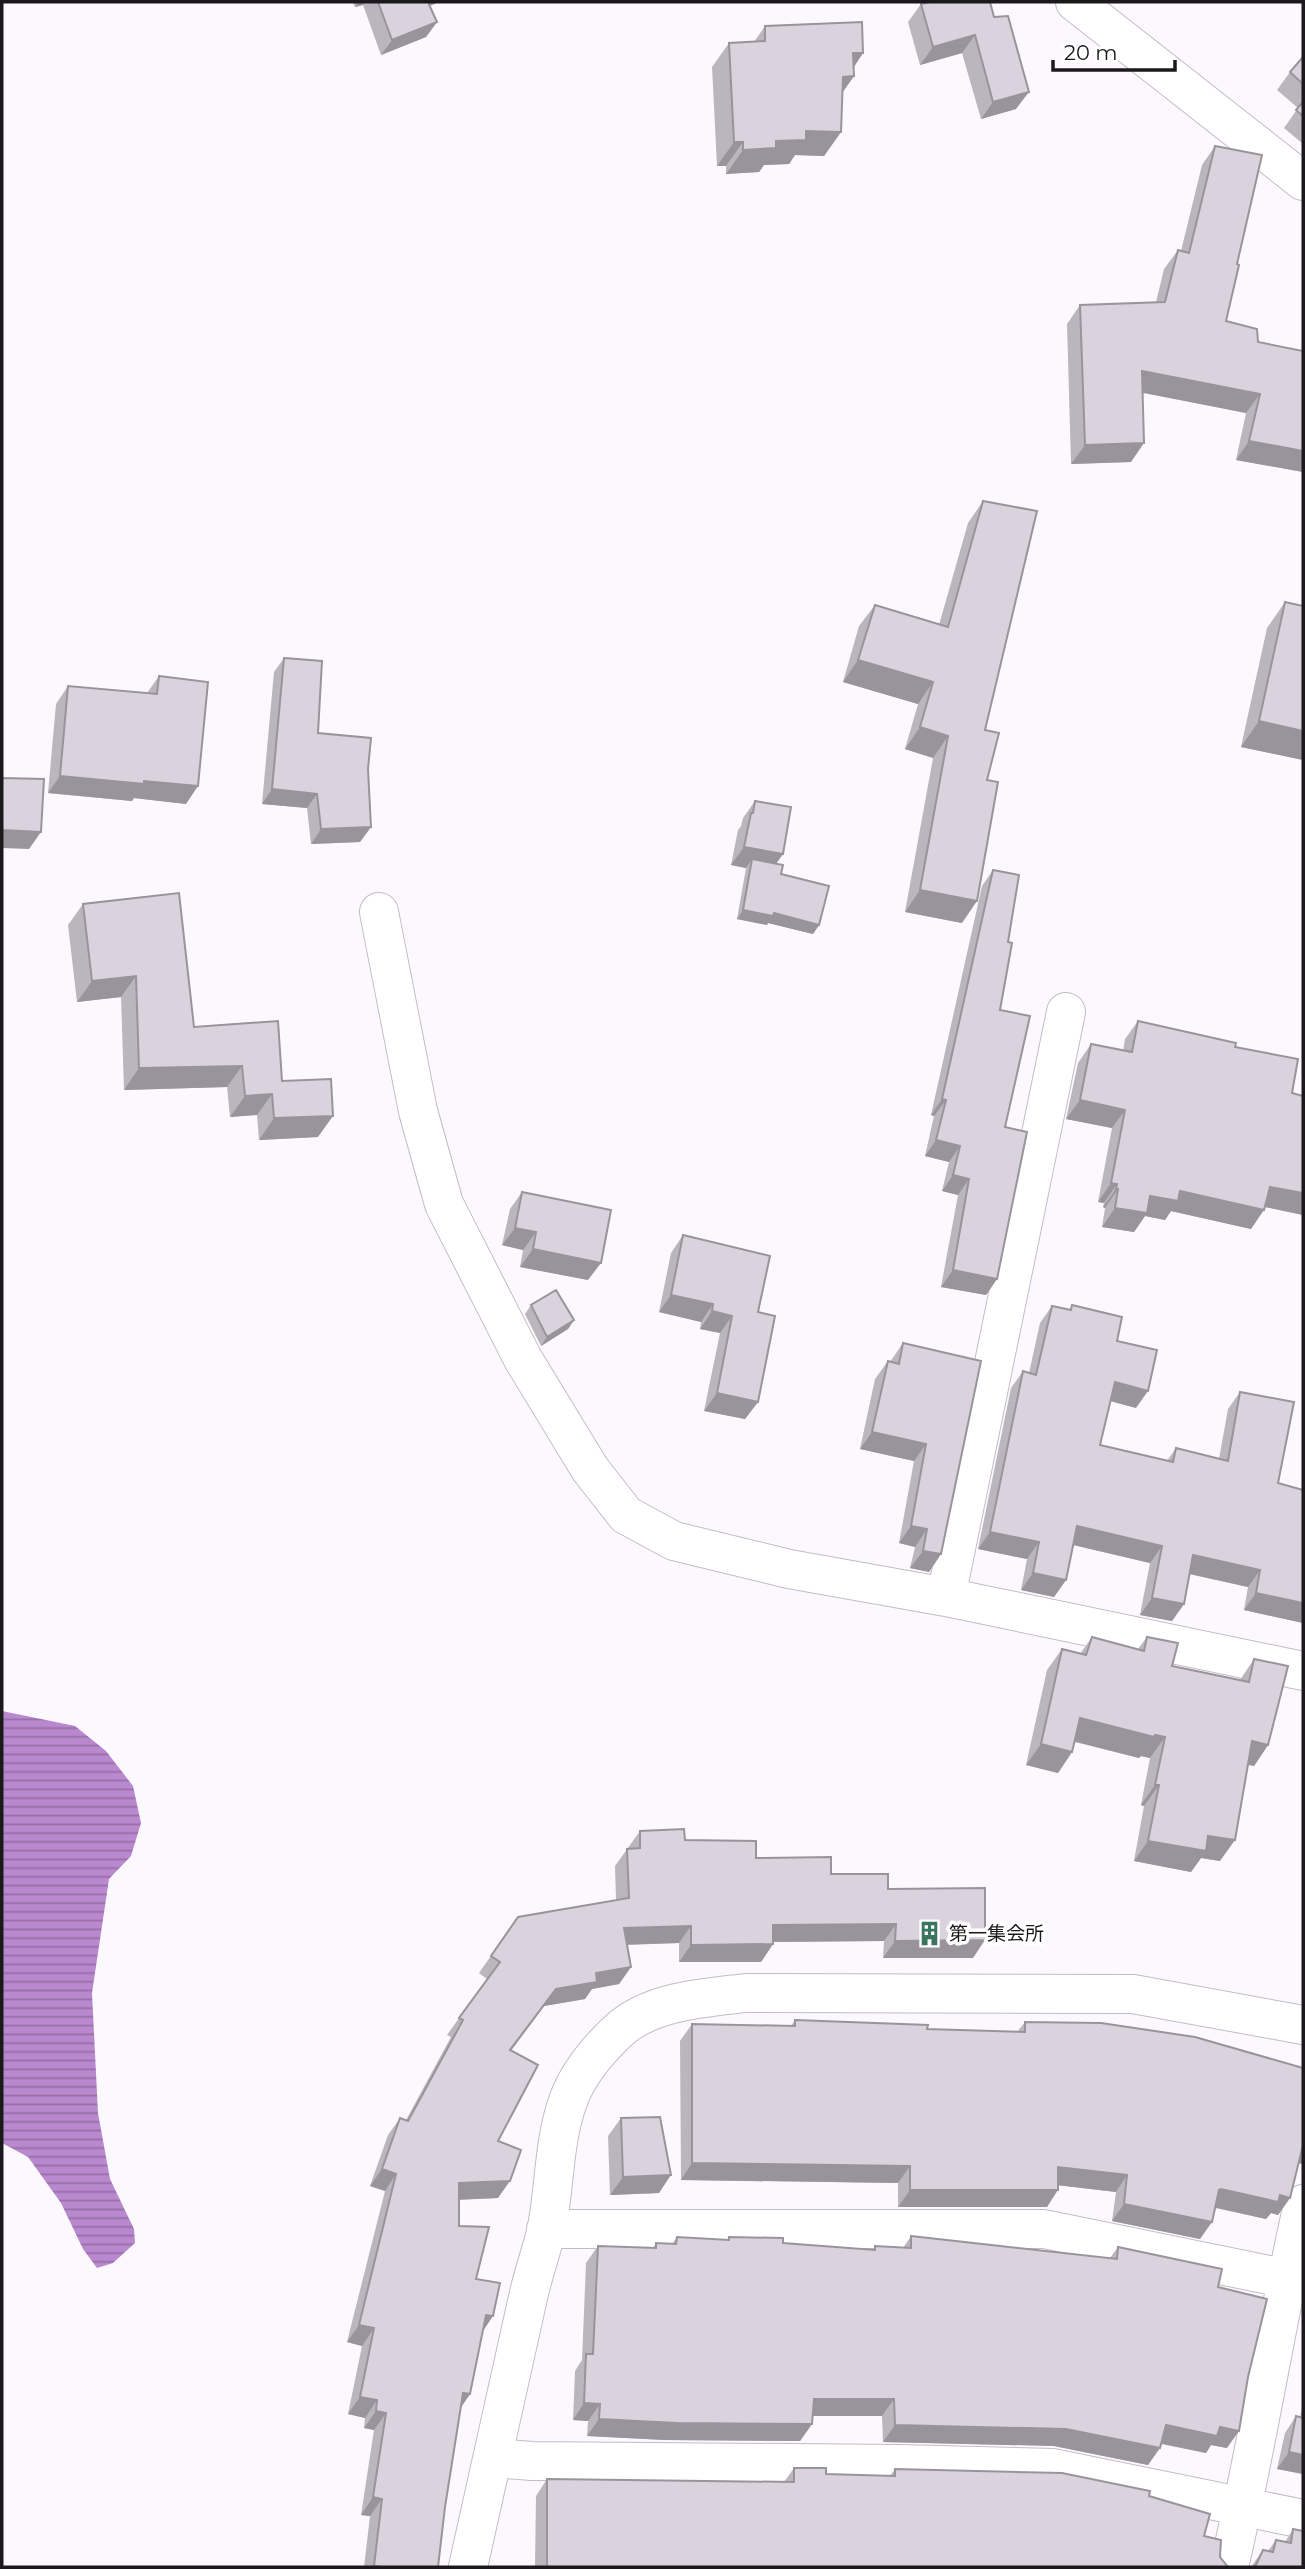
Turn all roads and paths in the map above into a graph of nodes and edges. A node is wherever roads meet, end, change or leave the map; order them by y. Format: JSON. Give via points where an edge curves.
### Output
{"nodes":[{"id":1,"x":1075,"y":2,"type":"edge"},
{"id":2,"x":1303,"y":181,"type":"edge"},
{"id":3,"x":379,"y":912,"type":"dead end"},
{"id":4,"x":1066,"y":1012,"type":"dead end"},
{"id":5,"x":946,"y":1597,"type":"junction"},
{"id":6,"x":1303,"y":1671,"type":"edge"},
{"id":7,"x":1303,"y":2025,"type":"edge"},
{"id":8,"x":1303,"y":2203,"type":"edge"},
{"id":9,"x":546,"y":2229,"type":"junction"},
{"id":10,"x":1295,"y":2281,"type":"edge"},
{"id":11,"x":493,"y":2458,"type":"junction"},
{"id":12,"x":1243,"y":2507,"type":"junction"},
{"id":13,"x":1303,"y":2519,"type":"edge"},
{"id":14,"x":468,"y":2567,"type":"edge"},
{"id":15,"x":1229,"y":2567,"type":"edge"}],
"edges":[{"from":1,"to":2,"type":"street"},
{"from":3,"to":5,"type":"street","via":[[418,1111],[444,1204],[523,1359],[590,1469],[626,1515],[674,1541],[789,1569]]},
{"from":4,"to":5,"type":"street"},
{"from":5,"to":6,"type":"street"},
{"from":7,"to":9,"type":"street","via":[[1133,1994],[746,1993],[689,2000],[633,2019],[583,2073],[568,2101],[558,2142]]},
{"from":8,"to":10,"type":"street"},
{"from":9,"to":10,"type":"street","via":[[1044,2229]]},
{"from":9,"to":11,"type":"street"},
{"from":10,"to":12,"type":"street"},
{"from":11,"to":12,"type":"street","via":[[1053,2468]]},
{"from":11,"to":14,"type":"street"},
{"from":12,"to":13,"type":"street"},
{"from":12,"to":15,"type":"street"}]}
